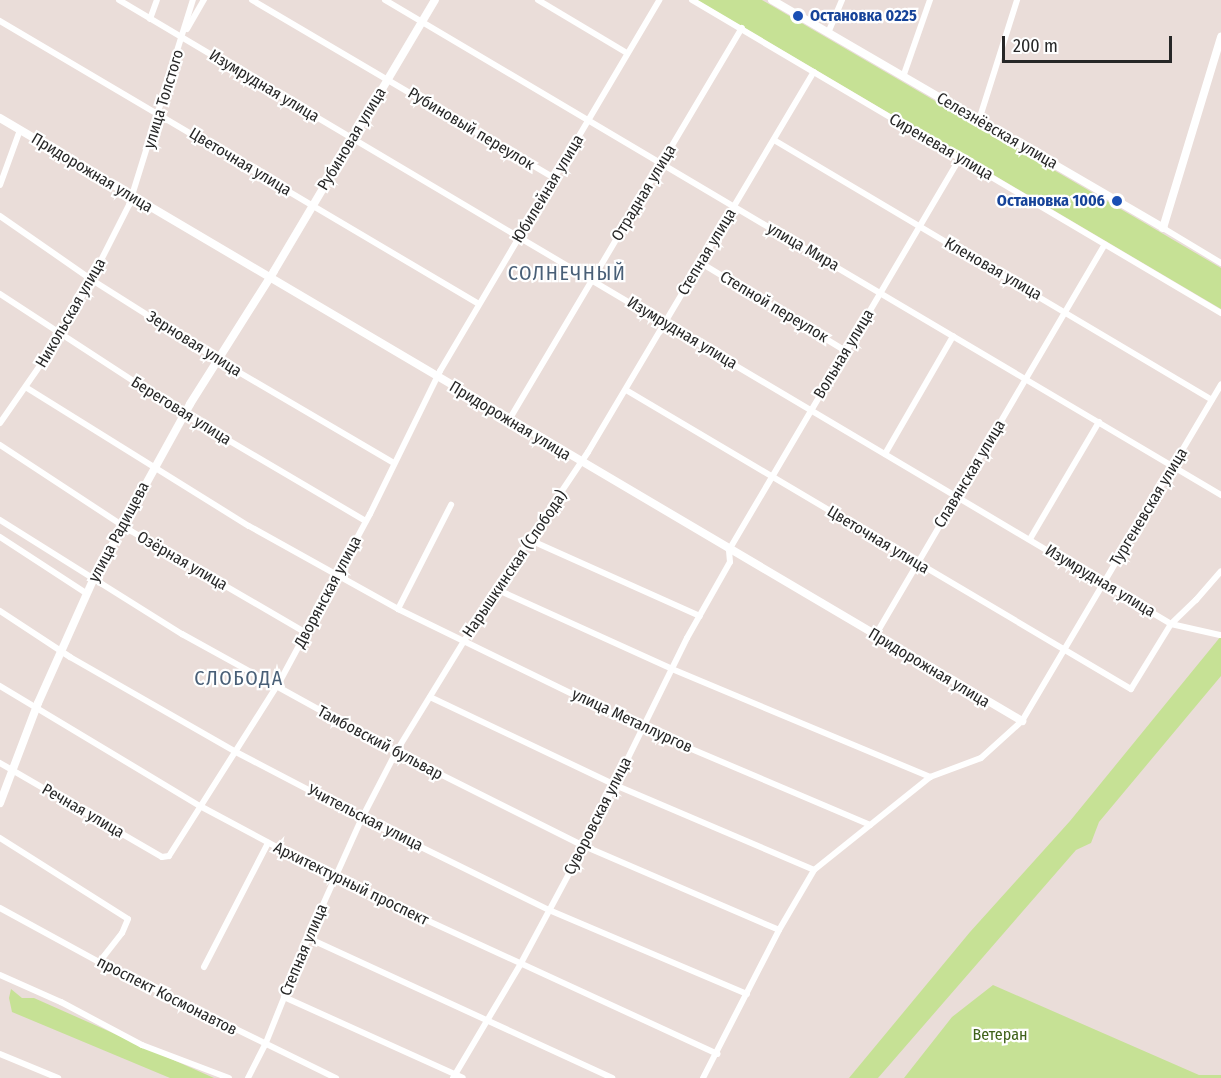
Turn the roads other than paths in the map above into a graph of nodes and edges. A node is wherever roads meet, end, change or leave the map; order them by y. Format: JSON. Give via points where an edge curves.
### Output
{"nodes":[{"id":1,"x":119,"y":0,"type":"edge"},
{"id":2,"x":157,"y":0,"type":"edge"},
{"id":3,"x":193,"y":0,"type":"edge"},
{"id":4,"x":204,"y":0,"type":"edge"},
{"id":5,"x":252,"y":0,"type":"edge"},
{"id":6,"x":385,"y":0,"type":"edge"},
{"id":7,"x":435,"y":0,"type":"edge"},
{"id":8,"x":538,"y":0,"type":"edge"},
{"id":9,"x":659,"y":0,"type":"edge"},
{"id":10,"x":692,"y":0,"type":"edge"},
{"id":11,"x":772,"y":0,"type":"edge"},
{"id":12,"x":842,"y":0,"type":"edge"},
{"id":13,"x":930,"y":0,"type":"edge"},
{"id":14,"x":1017,"y":0,"type":"edge"},
{"id":15,"x":150,"y":19,"type":"junction"},
{"id":16,"x":0,"y":21,"type":"edge"},
{"id":17,"x":422,"y":22,"type":"junction"},
{"id":18,"x":742,"y":28,"type":"junction"},
{"id":19,"x":828,"y":33,"type":"junction"},
{"id":20,"x":1221,"y":37,"type":"edge"},
{"id":21,"x":182,"y":38,"type":"junction"},
{"id":22,"x":627,"y":53,"type":"junction"},
{"id":23,"x":814,"y":72,"type":"junction"},
{"id":24,"x":903,"y":77,"type":"junction"},
{"id":25,"x":388,"y":79,"type":"junction"},
{"id":26,"x":158,"y":114,"type":"junction"},
{"id":27,"x":0,"y":118,"type":"edge"},
{"id":28,"x":979,"y":120,"type":"junction"},
{"id":29,"x":589,"y":121,"type":"junction"},
{"id":30,"x":20,"y":130,"type":"junction"},
{"id":31,"x":352,"y":138,"type":"junction"},
{"id":32,"x":774,"y":140,"type":"junction"},
{"id":33,"x":960,"y":158,"type":"junction"},
{"id":34,"x":662,"y":163,"type":"junction"},
{"id":35,"x":554,"y":178,"type":"junction"},
{"id":36,"x":0,"y":185,"type":"edge"},
{"id":37,"x":132,"y":197,"type":"junction"},
{"id":38,"x":313,"y":205,"type":"junction"},
{"id":39,"x":735,"y":207,"type":"junction"},
{"id":40,"x":0,"y":216,"type":"edge"},
{"id":41,"x":920,"y":226,"type":"junction"},
{"id":42,"x":1162,"y":228,"type":"junction"},
{"id":43,"x":519,"y":237,"type":"junction"},
{"id":44,"x":1105,"y":244,"type":"junction"},
{"id":45,"x":701,"y":263,"type":"junction"},
{"id":46,"x":1221,"y":263,"type":"edge"},
{"id":47,"x":269,"y":278,"type":"junction"},
{"id":48,"x":92,"y":280,"type":"junction"},
{"id":49,"x":592,"y":280,"type":"junction"},
{"id":50,"x":880,"y":293,"type":"junction"},
{"id":51,"x":0,"y":294,"type":"edge"},
{"id":52,"x":479,"y":304,"type":"junction"},
{"id":53,"x":1065,"y":312,"type":"junction"},
{"id":54,"x":1221,"y":313,"type":"edge"},
{"id":55,"x":665,"y":323,"type":"junction"},
{"id":56,"x":60,"y":334,"type":"junction"},
{"id":57,"x":953,"y":336,"type":"junction"},
{"id":58,"x":846,"y":351,"type":"junction"},
{"id":59,"x":217,"y":359,"type":"junction"},
{"id":60,"x":437,"y":377,"type":"junction"},
{"id":61,"x":1027,"y":379,"type":"junction"},
{"id":62,"x":1221,"y":386,"type":"edge"},
{"id":63,"x":27,"y":388,"type":"junction"},
{"id":64,"x":626,"y":390,"type":"junction"},
{"id":65,"x":1212,"y":400,"type":"junction"},
{"id":66,"x":811,"y":410,"type":"junction"},
{"id":67,"x":184,"y":414,"type":"junction"},
{"id":68,"x":509,"y":420,"type":"junction"},
{"id":69,"x":1099,"y":422,"type":"junction"},
{"id":70,"x":0,"y":423,"type":"edge"},
{"id":71,"x":0,"y":445,"type":"edge"},
{"id":72,"x":885,"y":454,"type":"junction"},
{"id":73,"x":394,"y":463,"type":"junction"},
{"id":74,"x":582,"y":463,"type":"junction"},
{"id":75,"x":1173,"y":466,"type":"junction"},
{"id":76,"x":153,"y":468,"type":"junction"},
{"id":77,"x":771,"y":477,"type":"junction"},
{"id":78,"x":1221,"y":495,"type":"edge"},
{"id":79,"x":957,"y":497,"type":"junction"},
{"id":80,"x":451,"y":505,"type":"dead end"},
{"id":81,"x":0,"y":520,"type":"edge"},
{"id":82,"x":366,"y":521,"type":"junction"},
{"id":83,"x":122,"y":526,"type":"junction"},
{"id":84,"x":0,"y":537,"type":"edge"},
{"id":85,"x":1030,"y":539,"type":"junction"},
{"id":86,"x":530,"y":540,"type":"junction"},
{"id":87,"x":729,"y":550,"type":"junction"},
{"id":88,"x":917,"y":563,"type":"junction"},
{"id":89,"x":1221,"y":571,"type":"edge"},
{"id":90,"x":338,"y":575,"type":"junction"},
{"id":91,"x":93,"y":580,"type":"junction"},
{"id":92,"x":1103,"y":583,"type":"junction"},
{"id":93,"x":496,"y":589,"type":"junction"},
{"id":94,"x":86,"y":593,"type":"junction"},
{"id":95,"x":398,"y":609,"type":"junction"},
{"id":96,"x":0,"y":611,"type":"edge"},
{"id":97,"x":699,"y":616,"type":"junction"},
{"id":98,"x":1172,"y":624,"type":"junction"},
{"id":99,"x":306,"y":633,"type":"junction"},
{"id":100,"x":1220,"y":635,"type":"edge"},
{"id":101,"x":875,"y":636,"type":"junction"},
{"id":102,"x":463,"y":641,"type":"junction"},
{"id":103,"x":60,"y":650,"type":"junction"},
{"id":104,"x":1063,"y":650,"type":"junction"},
{"id":105,"x":449,"y":665,"type":"joint"},
{"id":106,"x":672,"y":669,"type":"junction"},
{"id":107,"x":0,"y":686,"type":"edge"},
{"id":108,"x":276,"y":687,"type":"junction"},
{"id":109,"x":430,"y":697,"type":"junction"},
{"id":110,"x":36,"y":710,"type":"junction"},
{"id":111,"x":1022,"y":721,"type":"junction"},
{"id":112,"x":642,"y":728,"type":"junction"},
{"id":113,"x":234,"y":751,"type":"junction"},
{"id":114,"x":396,"y":752,"type":"junction"},
{"id":115,"x":0,"y":763,"type":"edge"},
{"id":116,"x":11,"y":769,"type":"junction"},
{"id":117,"x":930,"y":777,"type":"junction"},
{"id":118,"x":615,"y":785,"type":"junction"},
{"id":119,"x":0,"y":803,"type":"edge"},
{"id":120,"x":200,"y":806,"type":"junction"},
{"id":121,"x":362,"y":818,"type":"junction"},
{"id":122,"x":870,"y":825,"type":"junction"},
{"id":123,"x":0,"y":838,"type":"edge"},
{"id":124,"x":268,"y":843,"type":"junction"},
{"id":125,"x":584,"y":846,"type":"junction"},
{"id":126,"x":166,"y":858,"type":"joint"},
{"id":127,"x":814,"y":870,"type":"junction"},
{"id":128,"x":335,"y":878,"type":"junction"},
{"id":129,"x":0,"y":908,"type":"edge"},
{"id":130,"x":549,"y":910,"type":"junction"},
{"id":131,"x":779,"y":930,"type":"junction"},
{"id":132,"x":308,"y":938,"type":"junction"},
{"id":133,"x":99,"y":962,"type":"junction"},
{"id":134,"x":519,"y":965,"type":"junction"},
{"id":135,"x":204,"y":967,"type":"dead end"},
{"id":136,"x":0,"y":975,"type":"edge"},
{"id":137,"x":747,"y":994,"type":"junction"},
{"id":138,"x":284,"y":997,"type":"junction"},
{"id":139,"x":487,"y":1021,"type":"junction"},
{"id":140,"x":265,"y":1045,"type":"junction"},
{"id":141,"x":0,"y":1054,"type":"edge"},
{"id":142,"x":717,"y":1054,"type":"junction"},
{"id":143,"x":454,"y":1076,"type":"edge"},
{"id":144,"x":58,"y":1078,"type":"edge"},
{"id":145,"x":230,"y":1078,"type":"edge"},
{"id":146,"x":248,"y":1078,"type":"edge"},
{"id":147,"x":336,"y":1078,"type":"edge"},
{"id":148,"x":463,"y":1078,"type":"edge"},
{"id":149,"x":612,"y":1078,"type":"edge"},
{"id":150,"x":704,"y":1078,"type":"edge"}],
"edges":[{"from":1,"to":15,"type":"street","name":"Изумрудная улица"},
{"from":2,"to":15,"type":"street"},
{"from":3,"to":21,"type":"street","name":"улица Толстого"},
{"from":4,"to":21,"type":"street"},
{"from":5,"to":25,"type":"street","name":"Рубиновый переулок"},
{"from":6,"to":17,"type":"street","name":"улица Мира"},
{"from":7,"to":17,"type":"street","name":"Рубиновая улица"},
{"from":8,"to":22,"type":"street"},
{"from":9,"to":22,"type":"street","name":"Юбилейная улица"},
{"from":10,"to":18,"type":"street","name":"Сиреневая улица"},
{"from":11,"to":19,"type":"street","name":"Селезнёвская улица"},
{"from":12,"to":19,"type":"street"},
{"from":13,"to":24,"type":"street"},
{"from":14,"to":28,"type":"street"},
{"from":15,"to":21,"type":"street","name":"Изумрудная улица"},
{"from":16,"to":26,"type":"street","name":"Цветочная улица"},
{"from":17,"to":25,"type":"street","name":"Рубиновая улица"},
{"from":17,"to":29,"type":"street","name":"улица Мира"},
{"from":18,"to":23,"type":"street","name":"Сиреневая улица"},
{"from":18,"to":34,"type":"street","name":"Отрадная улица"},
{"from":19,"to":24,"type":"street","name":"Селезнёвская улица"},
{"from":20,"to":42,"type":"street"},
{"from":21,"to":26,"type":"street","name":"улица Толстого"},
{"from":21,"to":31,"type":"street","name":"Изумрудная улица"},
{"from":22,"to":29,"type":"street","name":"Юбилейная улица"},
{"from":23,"to":32,"type":"street","name":"Степная улица"},
{"from":23,"to":33,"type":"street","name":"Сиреневая улица"},
{"from":24,"to":28,"type":"street","name":"Селезнёвская улица"},
{"from":25,"to":31,"type":"street","name":"Рубиновая улица"},
{"from":25,"to":35,"type":"street","name":"Рубиновый переулок"},
{"from":26,"to":37,"type":"street","name":"улица Толстого"},
{"from":26,"to":38,"type":"street","name":"Цветочная улица"},
{"from":27,"to":30,"type":"street","name":"Придорожная улица"},
{"from":28,"to":42,"type":"street","name":"Селезнёвская улица"},
{"from":29,"to":34,"type":"street","name":"улица Мира"},
{"from":29,"to":35,"type":"street","name":"Юбилейная улица"},
{"from":30,"to":36,"type":"street"},
{"from":30,"to":37,"type":"street","name":"Придорожная улица"},
{"from":31,"to":38,"type":"street","name":"Рубиновая улица"},
{"from":31,"to":43,"type":"street","name":"Изумрудная улица"},
{"from":32,"to":39,"type":"street","name":"Степная улица"},
{"from":32,"to":41,"type":"street","name":"Кленовая улица"},
{"from":33,"to":41,"type":"street","name":"Вольная улица"},
{"from":33,"to":44,"type":"street","name":"Сиреневая улица"},
{"from":34,"to":39,"type":"street","name":"улица Мира"},
{"from":34,"to":49,"type":"street","name":"Отрадная улица"},
{"from":35,"to":43,"type":"street","name":"Юбилейная улица"},
{"from":37,"to":47,"type":"street","name":"Придорожная улица"},
{"from":37,"to":48,"type":"street","name":"Никольская улица"},
{"from":38,"to":47,"type":"street","name":"Рубиновая улица"},
{"from":38,"to":52,"type":"street","name":"Цветочная улица"},
{"from":39,"to":45,"type":"street","name":"Степная улица"},
{"from":39,"to":50,"type":"street","name":"улица Мира"},
{"from":40,"to":48,"type":"street","name":"Зерновая улица"},
{"from":41,"to":50,"type":"street","name":"Вольная улица"},
{"from":41,"to":53,"type":"street","name":"Кленовая улица"},
{"from":42,"to":46,"type":"street","name":"Селезнёвская улица"},
{"from":43,"to":49,"type":"street","name":"Изумрудная улица"},
{"from":43,"to":52,"type":"street","name":"Юбилейная улица"},
{"from":44,"to":53,"type":"street","name":"Славянская улица"},
{"from":44,"to":54,"type":"street","name":"Сиреневая улица"},
{"from":45,"to":55,"type":"street","name":"Степная улица"},
{"from":45,"to":58,"type":"street","name":"Степной переулок"},
{"from":47,"to":59,"type":"street","name":"улица Радищева"},
{"from":47,"to":60,"type":"street","name":"Придорожная улица"},
{"from":48,"to":56,"type":"street","name":"Никольская улица"},
{"from":48,"to":59,"type":"street","name":"Зерновая улица"},
{"from":49,"to":55,"type":"street","name":"Изумрудная улица"},
{"from":49,"to":68,"type":"street","name":"Отрадная улица"},
{"from":50,"to":57,"type":"street","name":"улица Мира"},
{"from":50,"to":58,"type":"street","name":"Вольная улица"},
{"from":51,"to":56,"type":"street","name":"Береговая улица"},
{"from":52,"to":60,"type":"street","name":"Юбилейная улица"},
{"from":53,"to":61,"type":"street","name":"Славянская улица"},
{"from":53,"to":65,"type":"street","name":"Кленовая улица"},
{"from":55,"to":64,"type":"street","name":"Степная улица"},
{"from":55,"to":66,"type":"street","name":"Изумрудная улица"},
{"from":56,"to":63,"type":"street","name":"Никольская улица"},
{"from":56,"to":67,"type":"street","name":"Береговая улица"},
{"from":57,"to":61,"type":"street","name":"улица Мира"},
{"from":57,"to":72,"type":"street"},
{"from":58,"to":66,"type":"street","name":"Вольная улица"},
{"from":59,"to":67,"type":"street","name":"улица Радищева"},
{"from":59,"to":73,"type":"street","name":"Зерновая улица"},
{"from":60,"to":68,"type":"street","name":"Придорожная улица"},
{"from":60,"to":73,"type":"street","name":"Дворянская улица"},
{"from":61,"to":69,"type":"street","name":"улица Мира"},
{"from":61,"to":79,"type":"street","name":"Славянская улица"},
{"from":62,"to":65,"type":"street","name":"Тургеневская улица"},
{"from":63,"to":70,"type":"street","name":"Никольская улица"},
{"from":63,"to":76,"type":"street"},
{"from":64,"to":74,"type":"street","name":"Степная улица"},
{"from":64,"to":77,"type":"street","name":"Цветочная улица"},
{"from":65,"to":75,"type":"street","name":"Тургеневская улица"},
{"from":66,"to":72,"type":"street","name":"Изумрудная улица"},
{"from":66,"to":77,"type":"street","name":"Вольная улица"},
{"from":67,"to":76,"type":"street","name":"улица Радищева"},
{"from":67,"to":82,"type":"street","name":"Береговая улица"},
{"from":68,"to":74,"type":"street","name":"Придорожная улица"},
{"from":69,"to":75,"type":"street","name":"улица Мира"},
{"from":69,"to":85,"type":"street"},
{"from":71,"to":83,"type":"street","name":"Озёрная улица"},
{"from":72,"to":79,"type":"street","name":"Изумрудная улица"},
{"from":73,"to":82,"type":"street","name":"Дворянская улица"},
{"from":74,"to":86,"type":"street","name":"Нарышкинская (Слобода)"},
{"from":74,"to":87,"type":"street","name":"Придорожная улица"},
{"from":75,"to":78,"type":"street","name":"улица Мира"},
{"from":75,"to":92,"type":"street","name":"Тургеневская улица"},
{"from":76,"to":83,"type":"street","name":"улица Радищева"},
{"from":76,"to":90,"type":"street"},
{"from":77,"to":87,"type":"street","name":"Вольная улица"},
{"from":77,"to":88,"type":"street","name":"Цветочная улица"},
{"from":79,"to":85,"type":"street","name":"Изумрудная улица"},
{"from":79,"to":88,"type":"street","name":"Славянская улица"},
{"from":80,"to":95,"type":"street"},
{"from":81,"to":91,"type":"street","name":"Тамбовский бульвар"},
{"from":82,"to":90,"type":"street","name":"Дворянская улица"},
{"from":83,"to":91,"type":"street","name":"улица Радищева"},
{"from":83,"to":99,"type":"street","name":"Озёрная улица"},
{"from":84,"to":94,"type":"street"},
{"from":85,"to":92,"type":"street","name":"Изумрудная улица"},
{"from":86,"to":93,"type":"street","name":"Нарышкинская (Слобода)"},
{"from":86,"to":97,"type":"street"},
{"from":87,"to":97,"type":"street","name":"Суворовская улица","via":[[730,562]]},
{"from":87,"to":101,"type":"street","name":"Придорожная улица"},
{"from":88,"to":101,"type":"street","name":"Славянская улица"},
{"from":88,"to":104,"type":"street","name":"Цветочная улица"},
{"from":89,"to":98,"type":"street"},
{"from":90,"to":95,"type":"street","name":"улица Металлургов"},
{"from":90,"to":99,"type":"street","name":"Дворянская улица"},
{"from":91,"to":94,"type":"street","name":"улица Радищева"},
{"from":91,"to":108,"type":"street","name":"Тамбовский бульвар"},
{"from":92,"to":98,"type":"street","name":"Изумрудная улица"},
{"from":92,"to":104,"type":"street","name":"Тургеневская улица"},
{"from":93,"to":102,"type":"street","name":"Нарышкинская (Слобода)"},
{"from":93,"to":106,"type":"street"},
{"from":94,"to":103,"type":"street","name":"улица Радищева"},
{"from":95,"to":102,"type":"street","name":"улица Металлургов"},
{"from":96,"to":103,"type":"street","name":"Учительская улица"},
{"from":97,"to":106,"type":"street","name":"Суворовская улица"},
{"from":98,"to":100,"type":"street","name":"Изумрудная улица"},
{"from":98,"to":104,"type":"street","name":"Цветочная улица","via":[[1131,690]]},
{"from":99,"to":108,"type":"street","name":"Дворянская улица"},
{"from":101,"to":111,"type":"street","name":"Придорожная улица"},
{"from":102,"to":105,"type":"street","name":"Нарышкинская (Слобода)"},
{"from":102,"to":112,"type":"street","name":"улица Металлургов"},
{"from":103,"to":110,"type":"street","name":"улица Радищева"},
{"from":103,"to":113,"type":"street","name":"Учительская улица"},
{"from":104,"to":111,"type":"street","name":"Тургеневская улица"},
{"from":105,"to":109,"type":"street","name":"Степная улица"},
{"from":106,"to":112,"type":"street","name":"Суворовская улица"},
{"from":106,"to":117,"type":"street"},
{"from":107,"to":110,"type":"street","name":"Архитектурный проспект"},
{"from":108,"to":113,"type":"street","name":"Дворянская улица"},
{"from":108,"to":114,"type":"street","name":"Тамбовский бульвар"},
{"from":109,"to":114,"type":"street","name":"Степная улица"},
{"from":109,"to":118,"type":"street"},
{"from":110,"to":116,"type":"street","name":"улица Радищева"},
{"from":110,"to":120,"type":"street","name":"Архитектурный проспект"},
{"from":111,"to":117,"type":"street","name":"Тургеневская улица","via":[[981,758]]},
{"from":112,"to":118,"type":"street","name":"Суворовская улица"},
{"from":112,"to":122,"type":"street","name":"улица Металлургов"},
{"from":113,"to":120,"type":"street","name":"Дворянская улица"},
{"from":113,"to":121,"type":"street","name":"Учительская улица"},
{"from":114,"to":121,"type":"street","name":"Степная улица"},
{"from":114,"to":125,"type":"street","name":"Тамбовский бульвар"},
{"from":115,"to":116,"type":"street","name":"Речная улица"},
{"from":116,"to":119,"type":"street","name":"улица Радищева"},
{"from":116,"to":126,"type":"street","name":"Речная улица"},
{"from":117,"to":122,"type":"street","name":"Тургеневская улица"},
{"from":118,"to":125,"type":"street","name":"Суворовская улица"},
{"from":118,"to":127,"type":"street"},
{"from":120,"to":124,"type":"street","name":"Архитектурный проспект"},
{"from":120,"to":126,"type":"street","name":"Дворянская улица"},
{"from":121,"to":128,"type":"street","name":"Степная улица"},
{"from":121,"to":130,"type":"street","name":"Учительская улица"},
{"from":122,"to":127,"type":"street","name":"Тургеневская улица"},
{"from":123,"to":133,"type":"street","via":[[128,919],[123,933]]},
{"from":124,"to":128,"type":"street","name":"Архитектурный проспект"},
{"from":124,"to":135,"type":"street"},
{"from":125,"to":130,"type":"street","name":"Суворовская улица"},
{"from":125,"to":131,"type":"street","name":"Тамбовский бульвар"},
{"from":127,"to":131,"type":"street"},
{"from":128,"to":132,"type":"street","name":"Степная улица"},
{"from":128,"to":134,"type":"street","name":"Архитектурный проспект"},
{"from":129,"to":133,"type":"street","name":"проспект Космонавтов"},
{"from":130,"to":134,"type":"street","name":"Суворовская улица"},
{"from":130,"to":137,"type":"street","name":"Учительская улица"},
{"from":131,"to":137,"type":"street"},
{"from":132,"to":138,"type":"street","name":"Степная улица"},
{"from":132,"to":139,"type":"street"},
{"from":133,"to":140,"type":"street","name":"проспект Космонавтов"},
{"from":134,"to":139,"type":"street","name":"Суворовская улица"},
{"from":134,"to":142,"type":"street","name":"Архитектурный проспект"},
{"from":136,"to":145,"type":"street","via":[[61,1002],[142,1046]]},
{"from":137,"to":142,"type":"street"},
{"from":138,"to":140,"type":"street","name":"Степная улица"},
{"from":138,"to":143,"type":"street"},
{"from":139,"to":143,"type":"street","name":"Суворовская улица"},
{"from":139,"to":149,"type":"street"},
{"from":140,"to":146,"type":"street","name":"Степная улица"},
{"from":140,"to":147,"type":"street","name":"проспект Космонавтов"},
{"from":141,"to":144,"type":"street"},
{"from":142,"to":150,"type":"street"},
{"from":143,"to":148,"type":"street"}]}
